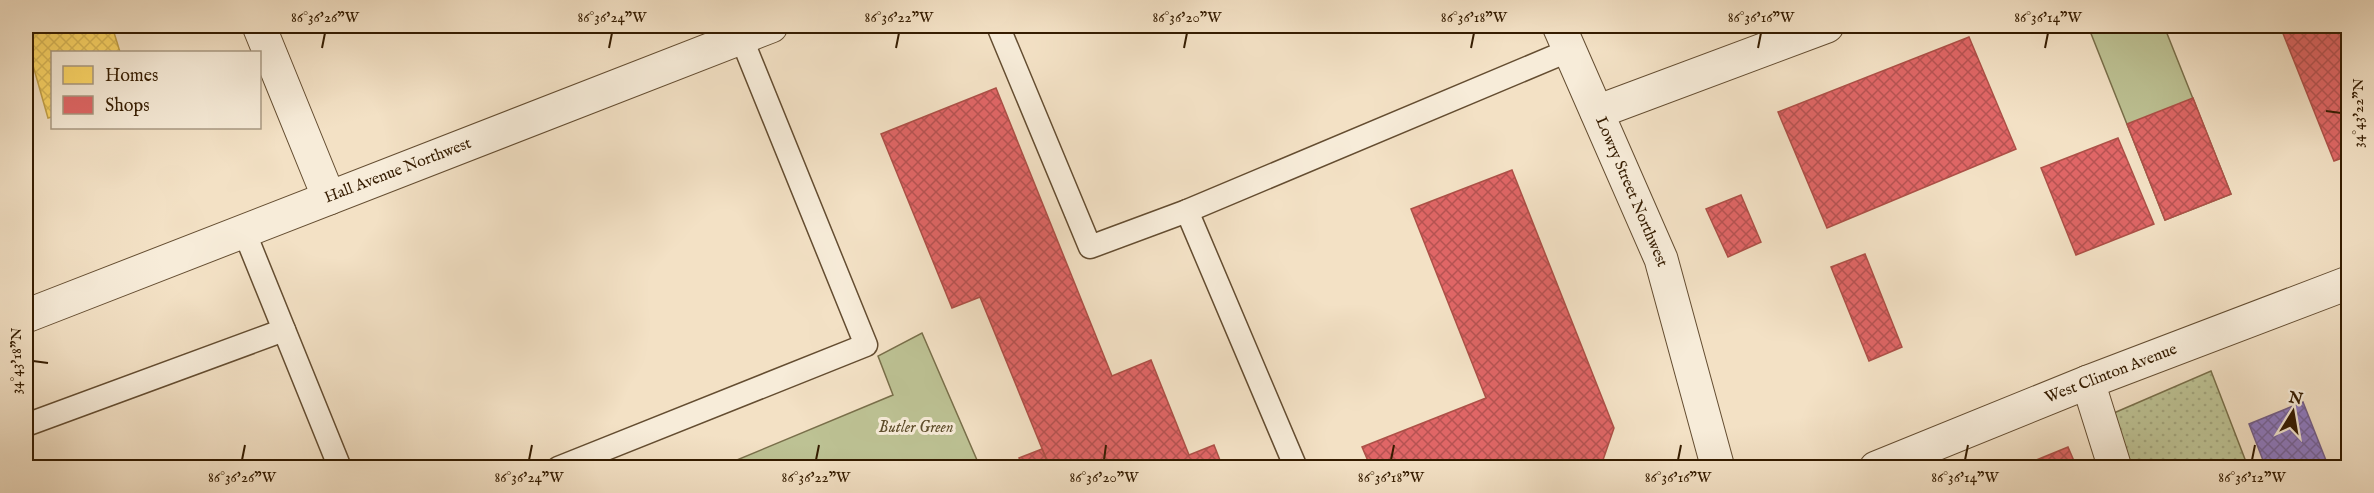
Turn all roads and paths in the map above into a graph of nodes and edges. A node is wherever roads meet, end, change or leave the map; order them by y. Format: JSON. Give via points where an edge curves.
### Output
{"nodes":[{"id":1,"x":259,"y":26,"type":"edge"},
{"id":2,"x":771,"y":26,"type":"edge"},
{"id":3,"x":998,"y":26,"type":"edge"},
{"id":4,"x":1827,"y":26,"type":"edge"},
{"id":5,"x":741,"y":37,"type":"junction"},
{"id":6,"x":1564,"y":38,"type":"edge"},
{"id":7,"x":1597,"y":112,"type":"junction"},
{"id":8,"x":328,"y":198,"type":"junction"},
{"id":9,"x":1187,"y":211,"type":"junction"},
{"id":10,"x":244,"y":231,"type":"junction"},
{"id":11,"x":2349,"y":283,"type":"edge"},
{"id":12,"x":26,"y":316,"type":"edge"},
{"id":13,"x":284,"y":330,"type":"junction"},
{"id":14,"x":2088,"y":382,"type":"junction"},
{"id":15,"x":26,"y":425,"type":"edge"},
{"id":16,"x":340,"y":468,"type":"edge"},
{"id":17,"x":558,"y":468,"type":"edge"},
{"id":18,"x":1296,"y":468,"type":"edge"},
{"id":19,"x":1718,"y":468,"type":"edge"},
{"id":20,"x":1876,"y":468,"type":"edge"},
{"id":21,"x":2115,"y":468,"type":"edge"}],
"edges":[{"from":1,"to":8,"type":"street"},
{"from":2,"to":5,"type":"street","name":"Hall Avenue Northwest"},
{"from":3,"to":9,"type":"lane","via":[[1090,246]]},
{"from":4,"to":7,"type":"street"},
{"from":5,"to":8,"type":"street","name":"Hall Avenue Northwest"},
{"from":5,"to":17,"type":"lane","via":[[866,345]]},
{"from":6,"to":7,"type":"street","name":"Lowry Street Northwest"},
{"from":6,"to":9,"type":"lane"},
{"from":7,"to":19,"type":"street","name":"Lowry Street Northwest","via":[[1661,259]]},
{"from":8,"to":10,"type":"street","name":"Hall Avenue Northwest"},
{"from":9,"to":18,"type":"lane"},
{"from":10,"to":12,"type":"street","name":"Hall Avenue Northwest"},
{"from":10,"to":13,"type":"lane"},
{"from":11,"to":14,"type":"street","name":"West Clinton Avenue"},
{"from":13,"to":15,"type":"lane"},
{"from":13,"to":16,"type":"lane"},
{"from":14,"to":20,"type":"street","name":"West Clinton Avenue"},
{"from":14,"to":21,"type":"street"}]}
